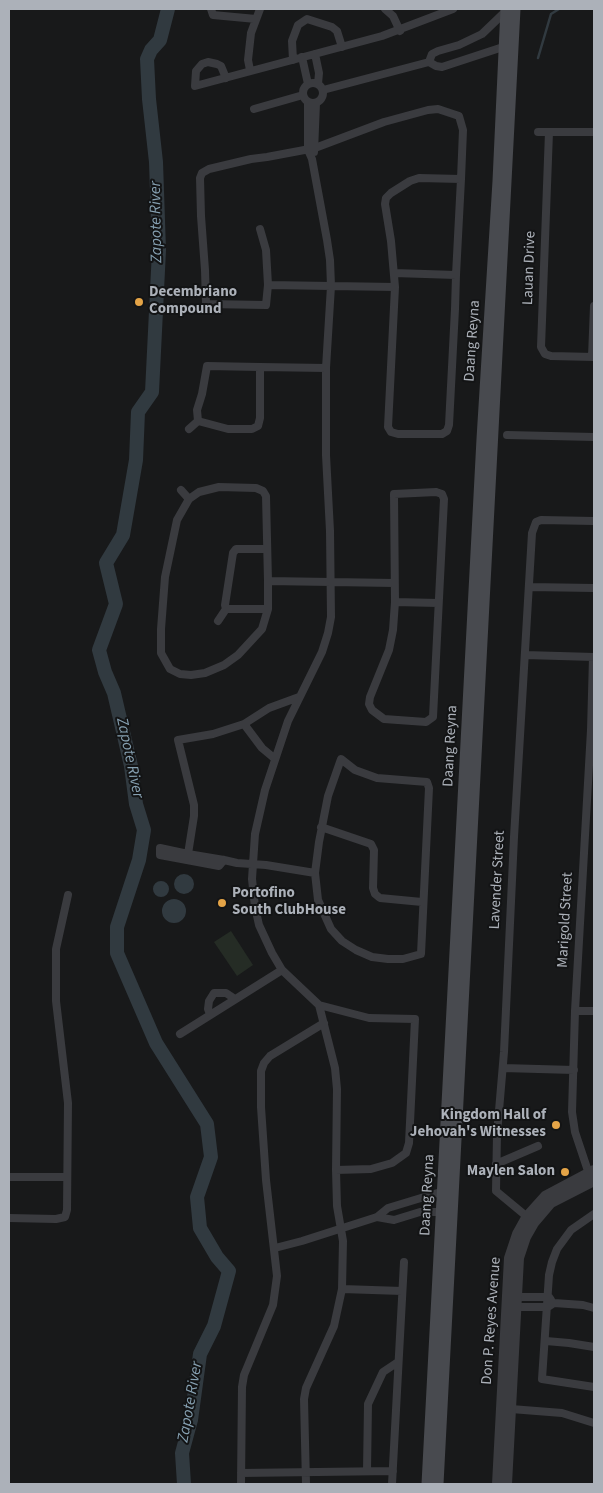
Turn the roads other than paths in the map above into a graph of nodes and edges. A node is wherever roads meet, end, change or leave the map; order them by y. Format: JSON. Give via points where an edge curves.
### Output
{"nodes":[{"id":1,"x":211,"y":9,"type":"edge"},
{"id":2,"x":260,"y":9,"type":"edge"},
{"id":3,"x":385,"y":9,"type":"edge"},
{"id":4,"x":452,"y":9,"type":"edge"},
{"id":5,"x":510,"y":10,"type":"edge"},
{"id":6,"x":256,"y":20,"type":"junction"},
{"id":7,"x":400,"y":31,"type":"junction"},
{"id":8,"x":342,"y":47,"type":"junction"},
{"id":9,"x":509,"y":47,"type":"junction"},
{"id":10,"x":315,"y":54,"type":"junction"},
{"id":11,"x":302,"y":57,"type":"junction"},
{"id":12,"x":293,"y":60,"type":"junction"},
{"id":13,"x":429,"y":62,"type":"junction"},
{"id":14,"x":250,"y":70,"type":"junction"},
{"id":15,"x":226,"y":78,"type":"dead end"},
{"id":16,"x":308,"y":84,"type":"junction"},
{"id":17,"x":320,"y":87,"type":"junction"},
{"id":18,"x":309,"y":100,"type":"junction"},
{"id":19,"x":254,"y":109,"type":"dead end"},
{"id":20,"x":538,"y":132,"type":"dead end"},
{"id":21,"x":548,"y":132,"type":"junction"},
{"id":22,"x":594,"y":132,"type":"edge"},
{"id":23,"x":312,"y":149,"type":"junction"},
{"id":24,"x":461,"y":179,"type":"junction"},
{"id":25,"x":260,"y":229,"type":"dead end"},
{"id":26,"x":394,"y":273,"type":"junction"},
{"id":27,"x":456,"y":275,"type":"junction"},
{"id":28,"x":268,"y":285,"type":"junction"},
{"id":29,"x":332,"y":286,"type":"junction"},
{"id":30,"x":395,"y":287,"type":"junction"},
{"id":31,"x":594,"y":306,"type":"edge"},
{"id":32,"x":593,"y":357,"type":"edge"},
{"id":33,"x":260,"y":367,"type":"junction"},
{"id":34,"x":326,"y":368,"type":"junction"},
{"id":35,"x":198,"y":421,"type":"junction"},
{"id":36,"x":189,"y":429,"type":"dead end"},
{"id":37,"x":507,"y":435,"type":"dead end"},
{"id":38,"x":594,"y":437,"type":"edge"},
{"id":39,"x":181,"y":490,"type":"dead end"},
{"id":40,"x":189,"y":498,"type":"junction"},
{"id":41,"x":594,"y":521,"type":"edge"},
{"id":42,"x":267,"y":549,"type":"junction"},
{"id":43,"x":268,"y":580,"type":"junction"},
{"id":44,"x":331,"y":581,"type":"junction"},
{"id":45,"x":394,"y":583,"type":"junction"},
{"id":46,"x":529,"y":587,"type":"junction"},
{"id":47,"x":594,"y":588,"type":"edge"},
{"id":48,"x":395,"y":602,"type":"junction"},
{"id":49,"x":438,"y":603,"type":"junction"},
{"id":50,"x":226,"y":609,"type":"junction"},
{"id":51,"x":268,"y":610,"type":"junction"},
{"id":52,"x":218,"y":621,"type":"dead end"},
{"id":53,"x":525,"y":655,"type":"junction"},
{"id":54,"x":594,"y":657,"type":"edge"},
{"id":55,"x":299,"y":697,"type":"junction"},
{"id":56,"x":244,"y":724,"type":"junction"},
{"id":57,"x":592,"y":725,"type":"edge"},
{"id":58,"x":274,"y":758,"type":"junction"},
{"id":59,"x":321,"y":827,"type":"junction"},
{"id":60,"x":188,"y":854,"type":"junction"},
{"id":61,"x":224,"y":860,"type":"junction"},
{"id":62,"x":252,"y":864,"type":"junction"},
{"id":63,"x":315,"y":873,"type":"junction"},
{"id":64,"x":68,"y":895,"type":"dead end"},
{"id":65,"x":422,"y":902,"type":"junction"},
{"id":66,"x":282,"y":970,"type":"junction"},
{"id":67,"x":236,"y":999,"type":"junction"},
{"id":68,"x":319,"y":1004,"type":"junction"},
{"id":69,"x":575,"y":1011,"type":"junction"},
{"id":70,"x":594,"y":1011,"type":"edge"},
{"id":71,"x":210,"y":1014,"type":"junction"},
{"id":72,"x":324,"y":1023,"type":"junction"},
{"id":73,"x":180,"y":1034,"type":"dead end"},
{"id":74,"x":503,"y":1068,"type":"junction"},
{"id":75,"x":574,"y":1070,"type":"junction"},
{"id":76,"x":538,"y":1146,"type":"dead end"},
{"id":77,"x":496,"y":1164,"type":"junction"},
{"id":78,"x":336,"y":1170,"type":"junction"},
{"id":79,"x":592,"y":1176,"type":"edge"},
{"id":80,"x":9,"y":1177,"type":"edge"},
{"id":81,"x":68,"y":1177,"type":"junction"},
{"id":82,"x":449,"y":1191,"type":"junction"},
{"id":83,"x":429,"y":1195,"type":"junction"},
{"id":84,"x":404,"y":1203,"type":"junction"},
{"id":85,"x":430,"y":1211,"type":"junction"},
{"id":86,"x":448,"y":1212,"type":"junction"},
{"id":87,"x":594,"y":1214,"type":"edge"},
{"id":88,"x":407,"y":1216,"type":"junction"},
{"id":89,"x":377,"y":1217,"type":"junction"},
{"id":90,"x":9,"y":1218,"type":"edge"},
{"id":91,"x":530,"y":1220,"type":"junction"},
{"id":92,"x":342,"y":1228,"type":"junction"},
{"id":93,"x":275,"y":1248,"type":"junction"},
{"id":94,"x":404,"y":1262,"type":"dead end"},
{"id":95,"x":342,"y":1289,"type":"junction"},
{"id":96,"x":402,"y":1291,"type":"junction"},
{"id":97,"x":516,"y":1302,"type":"junction"},
{"id":98,"x":550,"y":1303,"type":"junction"},
{"id":99,"x":594,"y":1308,"type":"edge"},
{"id":100,"x":510,"y":1325,"type":"junction"},
{"id":101,"x":546,"y":1341,"type":"junction"},
{"id":102,"x":594,"y":1347,"type":"edge"},
{"id":103,"x":398,"y":1362,"type":"junction"},
{"id":104,"x":594,"y":1387,"type":"edge"},
{"id":105,"x":511,"y":1409,"type":"junction"},
{"id":106,"x":594,"y":1423,"type":"edge"},
{"id":107,"x":367,"y":1471,"type":"junction"},
{"id":108,"x":392,"y":1471,"type":"junction"},
{"id":109,"x":304,"y":1472,"type":"junction"},
{"id":110,"x":241,"y":1473,"type":"junction"},
{"id":111,"x":241,"y":1484,"type":"edge"},
{"id":112,"x":306,"y":1484,"type":"edge"},
{"id":113,"x":392,"y":1484,"type":"edge"},
{"id":114,"x":427,"y":1484,"type":"edge"},
{"id":115,"x":438,"y":1484,"type":"edge"},
{"id":116,"x":497,"y":1484,"type":"edge"},
{"id":117,"x":507,"y":1484,"type":"edge"}],
"edges":[{"from":1,"to":6,"type":"street","via":[[214,15]]},
{"from":2,"to":6,"type":"street"},
{"from":3,"to":7,"type":"street","via":[[393,16]]},
{"from":4,"to":7,"type":"street"},
{"from":5,"to":9,"type":"main road","name":"Daang Reyna"},
{"from":5,"to":13,"type":"street","via":[[482,34],[432,54]]},
{"from":6,"to":14,"type":"street","via":[[249,45]]},
{"from":7,"to":8,"type":"street"},
{"from":8,"to":10,"type":"street"},
{"from":8,"to":12,"type":"street","via":[[337,31],[332,27],[307,19],[298,25],[292,41]]},
{"from":9,"to":13,"type":"street","via":[[442,67]]},
{"from":9,"to":82,"type":"main road","name":"Daang Reyna"},
{"from":10,"to":11,"type":"street"},
{"from":10,"to":17,"type":"street"},
{"from":11,"to":12,"type":"street"},
{"from":11,"to":16,"type":"street"},
{"from":12,"to":14,"type":"street"},
{"from":13,"to":17,"type":"street"},
{"from":14,"to":15,"type":"street"},
{"from":16,"to":17,"type":"street"},
{"from":16,"to":18,"type":"street","via":[[304,89]]},
{"from":17,"to":18,"type":"street","via":[[322,97]]},
{"from":18,"to":19,"type":"street"},
{"from":18,"to":23,"type":"street"},
{"from":20,"to":21,"type":"street"},
{"from":21,"to":22,"type":"street"},
{"from":21,"to":32,"type":"street","name":"Lauan Drive","via":[[541,347],[545,354],[551,356]]},
{"from":23,"to":24,"type":"street","via":[[384,122],[438,109],[459,116],[462,124]]},
{"from":23,"to":28,"type":"street","via":[[251,158],[210,169],[200,178],[206,304],[266,305]]},
{"from":23,"to":29,"type":"street"},
{"from":24,"to":26,"type":"street","via":[[419,178],[386,198]]},
{"from":24,"to":27,"type":"street"},
{"from":25,"to":28,"type":"street","via":[[266,250]]},
{"from":26,"to":27,"type":"street"},
{"from":26,"to":30,"type":"street"},
{"from":27,"to":30,"type":"street","via":[[448,425],[442,434],[398,434],[388,427]]},
{"from":28,"to":29,"type":"street"},
{"from":29,"to":30,"type":"street"},
{"from":29,"to":34,"type":"street"},
{"from":31,"to":32,"type":"street"},
{"from":33,"to":34,"type":"street"},
{"from":33,"to":35,"type":"street","via":[[207,366],[197,410]]},
{"from":33,"to":35,"type":"street","via":[[258,426],[228,429]]},
{"from":34,"to":44,"type":"street"},
{"from":35,"to":36,"type":"street"},
{"from":37,"to":38,"type":"street"},
{"from":39,"to":40,"type":"street"},
{"from":40,"to":42,"type":"street","via":[[219,486],[263,491],[266,496]]},
{"from":40,"to":51,"type":"street","via":[[177,520],[165,577],[161,653],[170,668],[180,674],[191,675],[224,665],[262,629]]},
{"from":41,"to":46,"type":"street","name":"Lavender Street","via":[[547,519],[536,522],[532,533]]},
{"from":42,"to":43,"type":"street"},
{"from":42,"to":50,"type":"street","via":[[236,549],[233,553]]},
{"from":43,"to":44,"type":"street"},
{"from":43,"to":51,"type":"street"},
{"from":44,"to":45,"type":"street"},
{"from":44,"to":55,"type":"street","via":[[328,633]]},
{"from":45,"to":48,"type":"street"},
{"from":45,"to":49,"type":"street","via":[[394,494],[442,494]]},
{"from":46,"to":47,"type":"street"},
{"from":46,"to":53,"type":"street","name":"Lavender Street"},
{"from":48,"to":49,"type":"street"},
{"from":48,"to":49,"type":"street","via":[[389,650],[369,704],[384,719],[426,722],[433,717]]},
{"from":50,"to":51,"type":"street"},
{"from":50,"to":52,"type":"street"},
{"from":53,"to":54,"type":"street"},
{"from":53,"to":74,"type":"street","name":"Lavender Street"},
{"from":54,"to":57,"type":"street","name":"Marigold Street"},
{"from":55,"to":56,"type":"street","via":[[269,708]]},
{"from":55,"to":58,"type":"street"},
{"from":56,"to":58,"type":"street"},
{"from":56,"to":60,"type":"street","via":[[178,740],[194,805]]},
{"from":57,"to":69,"type":"street","name":"Marigold Street"},
{"from":58,"to":62,"type":"street","via":[[258,816]]},
{"from":59,"to":63,"type":"street"},
{"from":59,"to":65,"type":"street","via":[[371,844],[374,850],[373,888],[380,898]]},
{"from":59,"to":65,"type":"street","via":[[340,759],[355,770],[377,778],[427,782]]},
{"from":60,"to":61,"type":"street"},
{"from":60,"to":61,"type":"street","via":[[160,848],[160,855],[219,866]]},
{"from":61,"to":62,"type":"street"},
{"from":62,"to":63,"type":"street"},
{"from":62,"to":66,"type":"street","via":[[259,925]]},
{"from":63,"to":65,"type":"street","via":[[318,900],[331,929],[342,941],[372,957],[388,960],[421,954]]},
{"from":64,"to":81,"type":"street","via":[[56,949],[56,1001],[68,1104]]},
{"from":66,"to":67,"type":"street"},
{"from":66,"to":68,"type":"street"},
{"from":67,"to":71,"type":"street"},
{"from":67,"to":71,"type":"street","via":[[226,992],[214,993],[208,1001]]},
{"from":68,"to":72,"type":"street"},
{"from":68,"to":78,"type":"street","via":[[369,1018],[415,1019],[406,1153],[371,1169]]},
{"from":69,"to":70,"type":"street"},
{"from":69,"to":75,"type":"street","name":"Marigold Street"},
{"from":71,"to":73,"type":"street"},
{"from":72,"to":78,"type":"street","via":[[335,1068]]},
{"from":72,"to":93,"type":"street","via":[[270,1056],[261,1071],[266,1180]]},
{"from":74,"to":75,"type":"street"},
{"from":74,"to":77,"type":"street","name":"Lavender Street"},
{"from":75,"to":79,"type":"street","name":"Marigold Street","via":[[573,1122]]},
{"from":76,"to":77,"type":"street"},
{"from":77,"to":91,"type":"street","name":"Lavender Street","via":[[496,1191]]},
{"from":78,"to":92,"type":"street","via":[[337,1206]]},
{"from":79,"to":91,"type":"street","name":"Don P. Reyes Avenue"},
{"from":80,"to":81,"type":"street"},
{"from":81,"to":90,"type":"street","via":[[65,1217],[56,1220]]},
{"from":82,"to":83,"type":"street"},
{"from":82,"to":86,"type":"main road","name":"Daang Reyna"},
{"from":83,"to":84,"type":"street"},
{"from":83,"to":85,"type":"street"},
{"from":84,"to":88,"type":"street"},
{"from":84,"to":89,"type":"street","via":[[388,1208]]},
{"from":85,"to":86,"type":"street"},
{"from":85,"to":88,"type":"street"},
{"from":86,"to":114,"type":"main road","name":"Daang Reyna"},
{"from":86,"to":115,"type":"main road","name":"Daang Reyna"},
{"from":87,"to":98,"type":"street","via":[[571,1230],[557,1249],[549,1275]]},
{"from":88,"to":89,"type":"street","via":[[394,1220]]},
{"from":89,"to":92,"type":"street"},
{"from":91,"to":97,"type":"street","name":"Don P. Reyes Avenue","via":[[519,1258]]},
{"from":91,"to":100,"type":"street","name":"Don P. Reyes Avenue","via":[[517,1234],[509,1258]]},
{"from":92,"to":93,"type":"street"},
{"from":92,"to":95,"type":"street"},
{"from":93,"to":110,"type":"street","via":[[277,1276],[273,1305],[242,1387]]},
{"from":94,"to":96,"type":"street"},
{"from":95,"to":96,"type":"street"},
{"from":95,"to":109,"type":"street","via":[[334,1326],[306,1388]]},
{"from":96,"to":103,"type":"street"},
{"from":97,"to":98,"type":"street"},
{"from":97,"to":100,"type":"street","name":"Don P. Reyes Avenue"},
{"from":98,"to":99,"type":"street"},
{"from":98,"to":101,"type":"street"},
{"from":100,"to":105,"type":"street","name":"Don P. Reyes Avenue"},
{"from":100,"to":116,"type":"street","name":"Don P. Reyes Avenue"},
{"from":101,"to":102,"type":"street"},
{"from":101,"to":104,"type":"street","via":[[542,1379]]},
{"from":103,"to":107,"type":"street","via":[[383,1372],[368,1404]]},
{"from":103,"to":108,"type":"street"},
{"from":105,"to":106,"type":"street","via":[[562,1413]]},
{"from":105,"to":117,"type":"street","name":"Don P. Reyes Avenue"},
{"from":107,"to":108,"type":"street"},
{"from":107,"to":109,"type":"street"},
{"from":108,"to":113,"type":"street"},
{"from":109,"to":110,"type":"street"},
{"from":109,"to":112,"type":"street"},
{"from":110,"to":111,"type":"street"}]}
